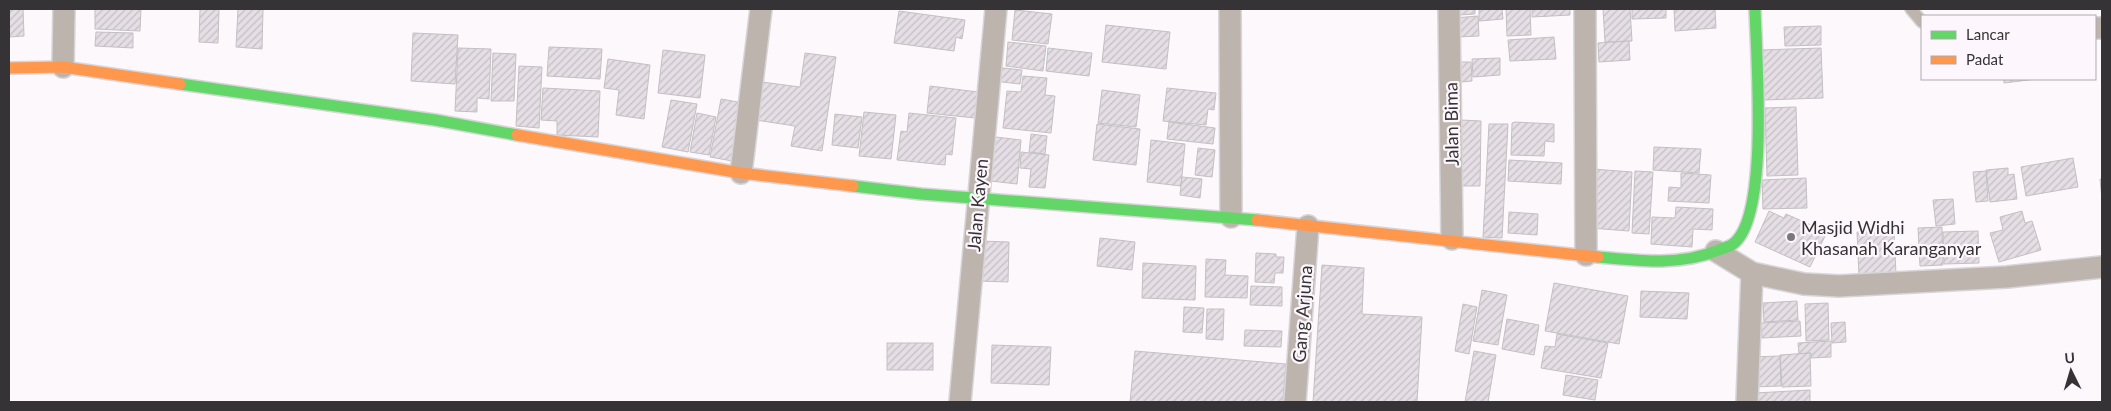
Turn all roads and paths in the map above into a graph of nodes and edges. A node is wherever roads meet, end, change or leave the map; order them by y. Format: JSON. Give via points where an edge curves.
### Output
{"nodes":[{"id":1,"x":64,"y":9,"type":"edge"},
{"id":2,"x":761,"y":9,"type":"edge"},
{"id":3,"x":996,"y":9,"type":"edge"},
{"id":4,"x":1229,"y":9,"type":"edge"},
{"id":5,"x":1449,"y":9,"type":"edge"},
{"id":6,"x":1585,"y":9,"type":"edge"},
{"id":7,"x":1755,"y":9,"type":"edge"},
{"id":8,"x":1911,"y":9,"type":"edge"},
{"id":9,"x":1921,"y":21,"type":"edge"},
{"id":10,"x":63,"y":67,"type":"junction"},
{"id":11,"x":9,"y":68,"type":"edge"},
{"id":12,"x":741,"y":173,"type":"junction"},
{"id":13,"x":977,"y":197,"type":"junction"},
{"id":14,"x":1231,"y":217,"type":"junction"},
{"id":15,"x":1308,"y":226,"type":"junction"},
{"id":16,"x":1452,"y":240,"type":"junction"},
{"id":17,"x":1716,"y":251,"type":"junction"},
{"id":18,"x":1586,"y":255,"type":"junction"},
{"id":19,"x":2102,"y":267,"type":"edge"},
{"id":20,"x":1752,"y":273,"type":"junction"},
{"id":21,"x":960,"y":402,"type":"edge"},
{"id":22,"x":1295,"y":402,"type":"edge"},
{"id":23,"x":1747,"y":402,"type":"edge"}],
"edges":[{"from":1,"to":10,"type":"street"},
{"from":2,"to":12,"type":"street"},
{"from":3,"to":13,"type":"street","name":"Jalan Kayen"},
{"from":4,"to":14,"type":"street"},
{"from":5,"to":16,"type":"street","name":"Jalan Bima"},
{"from":6,"to":18,"type":"street"},
{"from":7,"to":17,"type":"main road","via":[[1758,144],[1755,193],[1745,229],[1733,244]]},
{"from":8,"to":9,"type":"lane"},
{"from":10,"to":11,"type":"main road"},
{"from":10,"to":12,"type":"main road","via":[[435,120]]},
{"from":12,"to":13,"type":"main road","via":[[921,194]]},
{"from":13,"to":14,"type":"main road"},
{"from":13,"to":21,"type":"street","name":"Jalan Kayen"},
{"from":14,"to":15,"type":"main road"},
{"from":15,"to":16,"type":"main road"},
{"from":15,"to":22,"type":"street","name":"Gang Arjuna"},
{"from":16,"to":18,"type":"main road"},
{"from":17,"to":18,"type":"main road","via":[[1680,260]]},
{"from":17,"to":20,"type":"street"},
{"from":19,"to":20,"type":"street","via":[[2007,277],[1839,286],[1804,284]]},
{"from":20,"to":23,"type":"street"}]}
